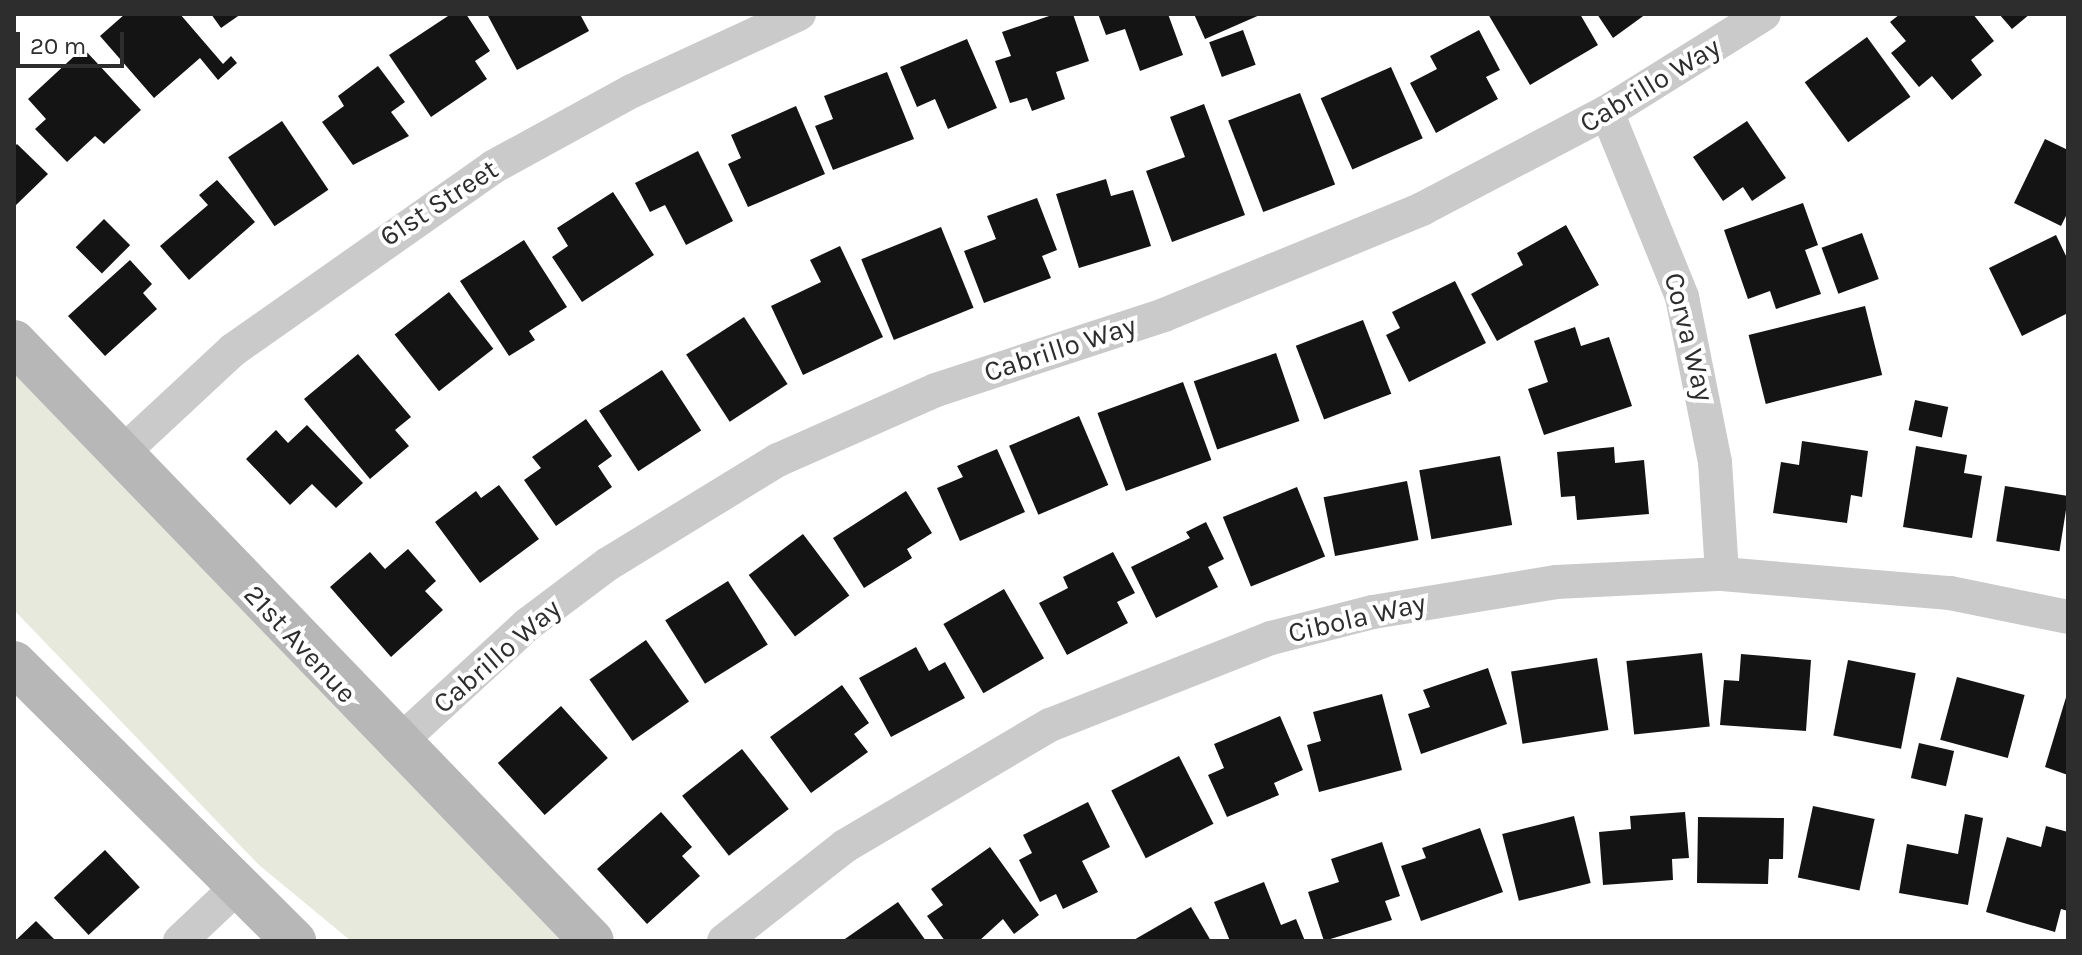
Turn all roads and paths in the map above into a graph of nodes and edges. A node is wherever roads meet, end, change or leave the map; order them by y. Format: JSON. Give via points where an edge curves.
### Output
{"nodes":[{"id":1,"x":799,"y":14,"type":"edge"},
{"id":2,"x":1764,"y":14,"type":"edge"},
{"id":3,"x":1607,"y":112,"type":"junction"},
{"id":4,"x":14,"y":342,"type":"edge"},
{"id":5,"x":121,"y":454,"type":"junction"},
{"id":6,"x":1722,"y":574,"type":"junction"},
{"id":7,"x":2068,"y":617,"type":"edge"},
{"id":8,"x":14,"y":663,"type":"edge"},
{"id":9,"x":396,"y":745,"type":"junction"},
{"id":10,"x":235,"y":889,"type":"junction"},
{"id":11,"x":180,"y":941,"type":"edge"},
{"id":12,"x":294,"y":941,"type":"edge"},
{"id":13,"x":592,"y":941,"type":"edge"},
{"id":14,"x":724,"y":941,"type":"edge"}],
"edges":[{"from":1,"to":5,"type":"street","name":"61st Street","via":[[632,91],[493,167],[233,350]]},
{"from":2,"to":3,"type":"street","name":"Cabrillo Way"},
{"from":3,"to":6,"type":"street","name":"Corva Way","via":[[1655,218],[1686,311],[1715,462]]},
{"from":3,"to":9,"type":"street","name":"Cabrillo Way","via":[[1295,265],[936,390],[778,460],[608,564],[528,624]]},
{"from":4,"to":5,"type":"street","name":"21st Avenue"},
{"from":5,"to":9,"type":"street","name":"21st Avenue"},
{"from":6,"to":7,"type":"street","name":"Cibola Way","via":[[1950,593]]},
{"from":6,"to":14,"type":"street","name":"Cibola Way","via":[[1556,582],[1462,595],[1271,638],[1146,682],[934,788],[845,846]]},
{"from":8,"to":10,"type":"street"},
{"from":9,"to":13,"type":"street","name":"21st Avenue"},
{"from":10,"to":11,"type":"street"},
{"from":10,"to":12,"type":"street"}]}
